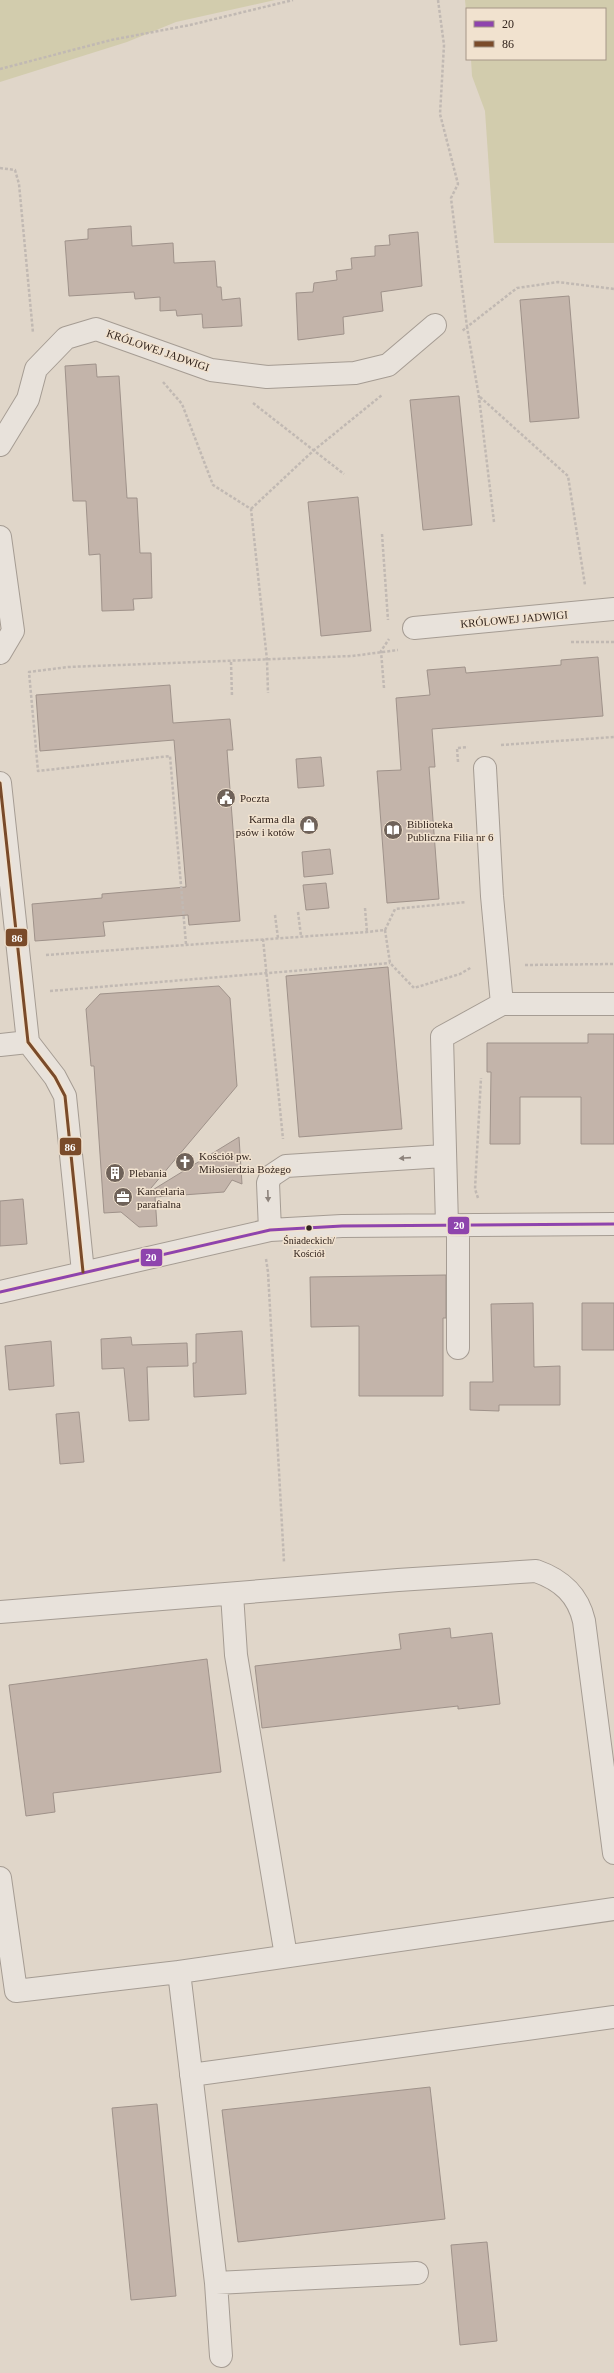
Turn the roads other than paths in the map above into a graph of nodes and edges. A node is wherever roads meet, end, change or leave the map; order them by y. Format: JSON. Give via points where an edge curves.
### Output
{"nodes":[{"id":1,"x":435,"y":325,"type":"dead end"},
{"id":2,"x":0,"y":445,"type":"edge"},
{"id":3,"x":0,"y":537,"type":"edge"},
{"id":4,"x":614,"y":609,"type":"edge"},
{"id":5,"x":414,"y":628,"type":"dead end"},
{"id":6,"x":0,"y":653,"type":"edge"},
{"id":7,"x":485,"y":768,"type":"dead end"},
{"id":8,"x":0,"y":783,"type":"edge"},
{"id":9,"x":502,"y":1004,"type":"junction"},
{"id":10,"x":614,"y":1004,"type":"edge"},
{"id":11,"x":28,"y":1042,"type":"junction"},
{"id":12,"x":0,"y":1045,"type":"edge"},
{"id":13,"x":444,"y":1156,"type":"junction"},
{"id":14,"x":614,"y":1224,"type":"edge"},
{"id":15,"x":452,"y":1225,"type":"junction"},
{"id":16,"x":262,"y":1232,"type":"junction"},
{"id":17,"x":83,"y":1272,"type":"junction"},
{"id":18,"x":0,"y":1292,"type":"edge"},
{"id":19,"x":458,"y":1348,"type":"dead end"},
{"id":20,"x":232,"y":1594,"type":"junction"},
{"id":21,"x":0,"y":1612,"type":"edge"},
{"id":22,"x":614,"y":1853,"type":"edge"},
{"id":23,"x":0,"y":1878,"type":"edge"},
{"id":24,"x":614,"y":1909,"type":"edge"},
{"id":25,"x":286,"y":1956,"type":"junction"},
{"id":26,"x":179,"y":1972,"type":"junction"},
{"id":27,"x":614,"y":2017,"type":"edge"},
{"id":28,"x":191,"y":2075,"type":"junction"},
{"id":29,"x":417,"y":2273,"type":"dead end"},
{"id":30,"x":216,"y":2283,"type":"junction"},
{"id":31,"x":221,"y":2356,"type":"dead end"}],
"edges":[{"from":1,"to":2,"type":"street","name":"KRÓLOWEJ JADWIGI","via":[[388,365],[355,374],[267,377],[211,370],[96,329],[66,338],[36,369],[28,399]]},
{"from":3,"to":6,"type":"street","via":[[13,631]]},
{"from":4,"to":5,"type":"street","name":"KRÓLOWEJ JADWIGI"},
{"from":7,"to":9,"type":"street","via":[[492,896]]},
{"from":8,"to":11,"type":"street"},
{"from":9,"to":10,"type":"street"},
{"from":9,"to":13,"type":"street","via":[[442,1037]]},
{"from":11,"to":12,"type":"street"},
{"from":11,"to":17,"type":"street","via":[[55,1077],[65,1096]]},
{"from":13,"to":15,"type":"street"},
{"from":13,"to":16,"type":"street","one_way":true,"via":[[286,1166],[271,1176],[268,1183]]},
{"from":14,"to":15,"type":"street"},
{"from":15,"to":16,"type":"street","via":[[316,1226]]},
{"from":15,"to":19,"type":"street"},
{"from":16,"to":17,"type":"street"},
{"from":17,"to":18,"type":"street"},
{"from":20,"to":21,"type":"street"},
{"from":20,"to":22,"type":"street","via":[[536,1571],[564,1585],[577,1602],[584,1621]]},
{"from":20,"to":25,"type":"street","via":[[236,1655]]},
{"from":23,"to":26,"type":"street","via":[[16,1991]]},
{"from":24,"to":25,"type":"street"},
{"from":25,"to":26,"type":"street"},
{"from":26,"to":28,"type":"street"},
{"from":27,"to":28,"type":"street"},
{"from":28,"to":30,"type":"street"},
{"from":29,"to":30,"type":"street"},
{"from":30,"to":31,"type":"street"}]}
